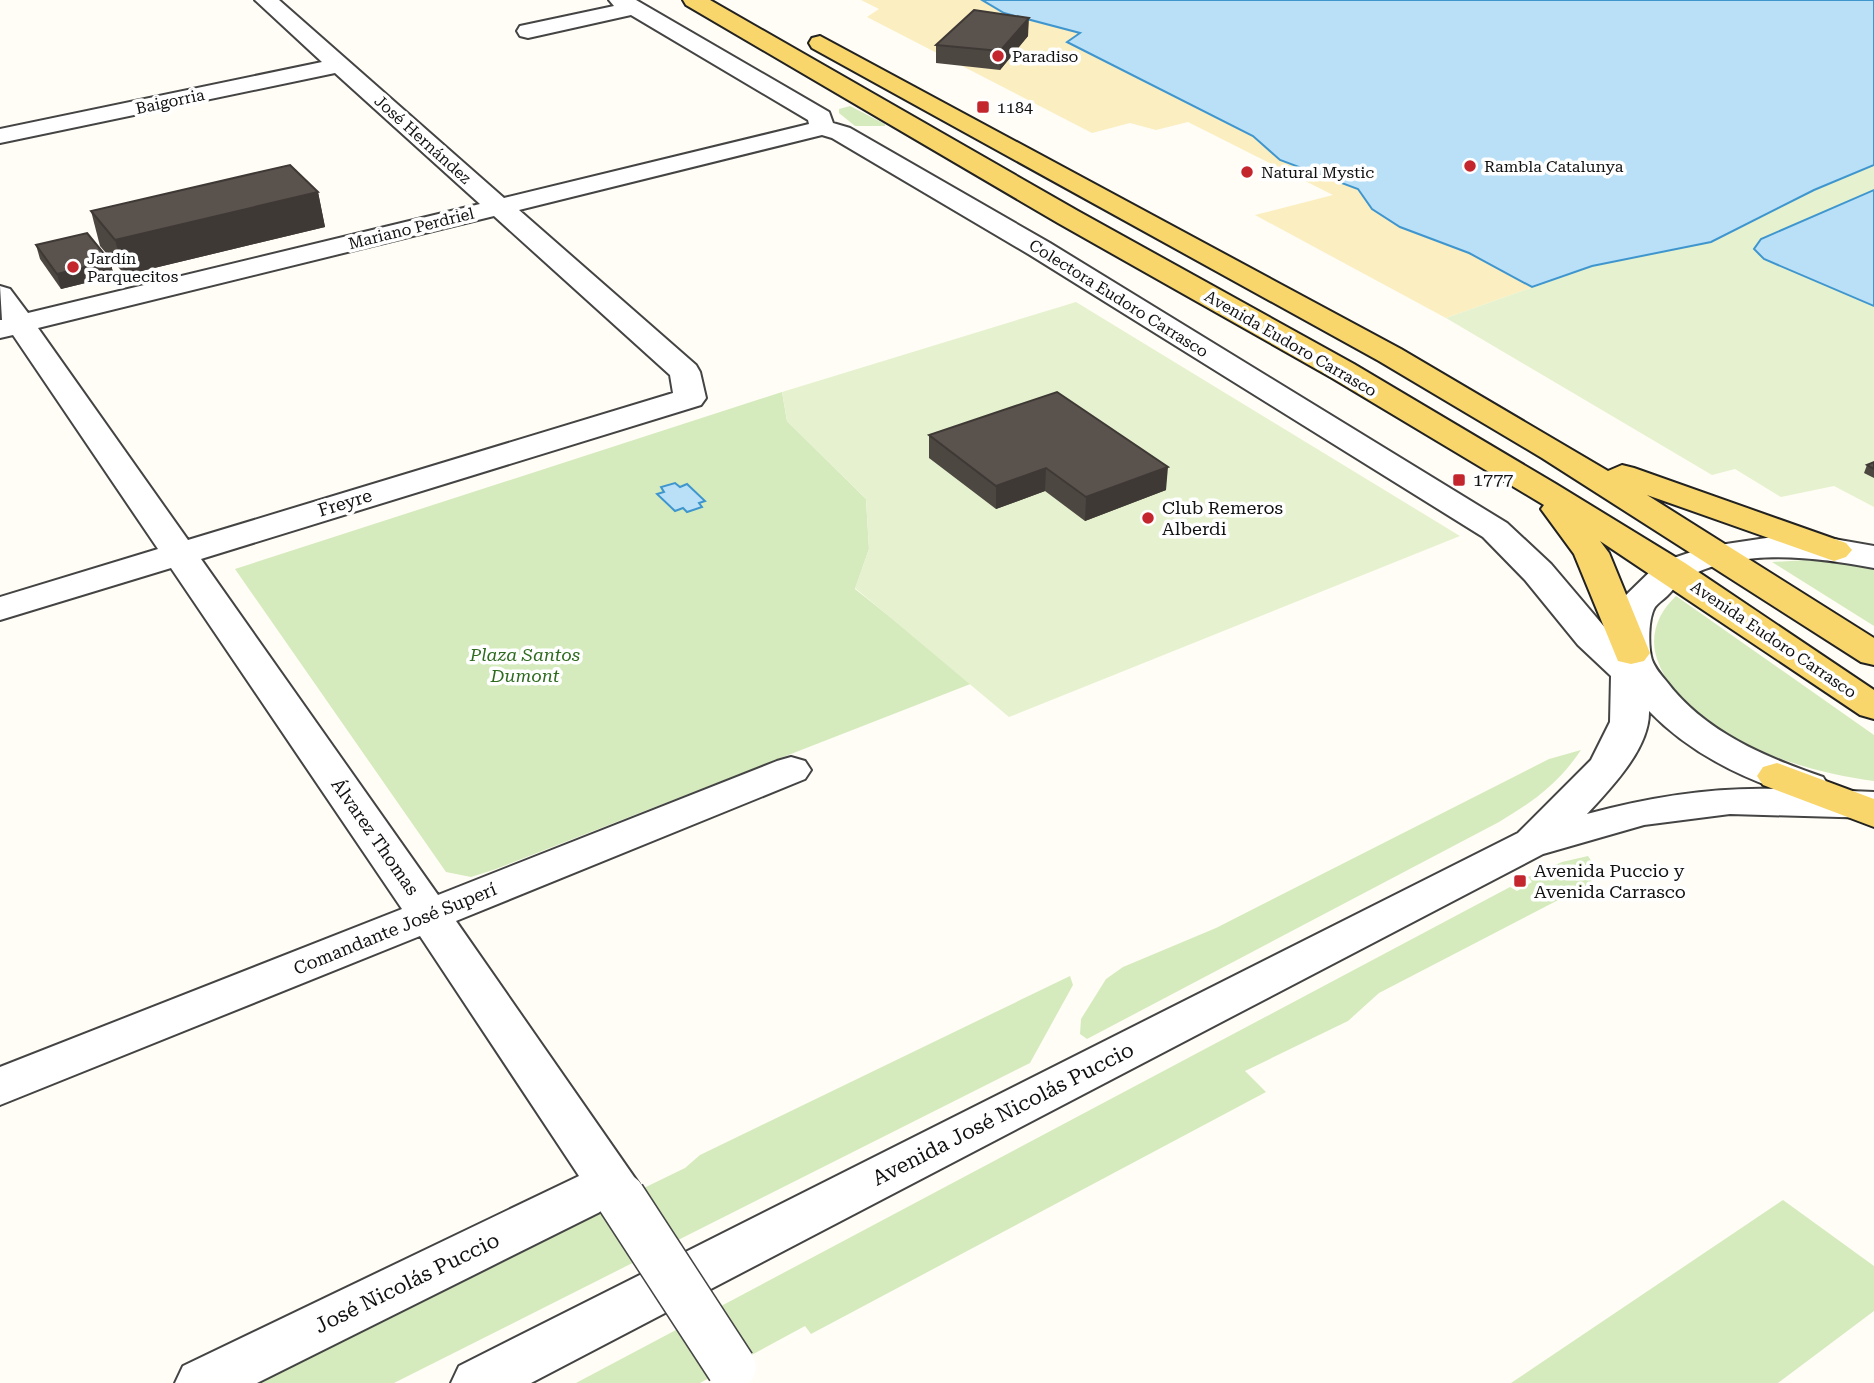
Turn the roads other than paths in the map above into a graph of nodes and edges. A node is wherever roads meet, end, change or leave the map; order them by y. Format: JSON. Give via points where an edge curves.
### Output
{"nodes":[{"id":1,"x":266,"y":0,"type":"edge"},
{"id":2,"x":694,"y":0,"type":"edge"},
{"id":3,"x":740,"y":0,"type":"edge"},
{"id":4,"x":627,"y":4,"type":"edge"},
{"id":5,"x":528,"y":31,"type":"dead end"},
{"id":6,"x":340,"y":65,"type":"junction"},
{"id":7,"x":856,"y":94,"type":"junction"},
{"id":8,"x":828,"y":126,"type":"junction"},
{"id":9,"x":911,"y":126,"type":"junction"},
{"id":10,"x":0,"y":136,"type":"edge"},
{"id":11,"x":500,"y":207,"type":"junction"},
{"id":12,"x":7,"y":316,"type":"edge"},
{"id":13,"x":690,"y":398,"type":"joint"},
{"id":14,"x":1554,"y":450,"type":"junction"},
{"id":15,"x":1544,"y":491,"type":"junction"},
{"id":16,"x":1834,"y":550,"type":"junction"},
{"id":17,"x":179,"y":554,"type":"junction"},
{"id":18,"x":1718,"y":554,"type":"junction"},
{"id":19,"x":1874,"y":557,"type":"edge"},
{"id":20,"x":1672,"y":571,"type":"junction"},
{"id":21,"x":0,"y":609,"type":"edge"},
{"id":22,"x":1591,"y":637,"type":"junction"},
{"id":23,"x":1874,"y":654,"type":"edge"},
{"id":24,"x":1637,"y":681,"type":"junction"},
{"id":25,"x":1874,"y":707,"type":"edge"},
{"id":26,"x":791,"y":770,"type":"dead end"},
{"id":27,"x":1777,"y":776,"type":"joint"},
{"id":28,"x":1869,"y":809,"type":"edge"},
{"id":29,"x":1528,"y":844,"type":"junction"},
{"id":30,"x":429,"y":915,"type":"junction"},
{"id":31,"x":0,"y":1087,"type":"edge"},
{"id":32,"x":616,"y":1191,"type":"junction"},
{"id":33,"x":736,"y":1375,"type":"edge"},
{"id":34,"x":203,"y":1383,"type":"edge"},
{"id":35,"x":479,"y":1383,"type":"edge"}],
"edges":[{"from":1,"to":6,"type":"street","name":"José Hernández"},
{"from":2,"to":7,"type":"main road","name":"Avenida Eudoro Carrasco"},
{"from":3,"to":14,"type":"main road","name":"Avenida Eudoro Carrasco","via":[[1390,355]]},
{"from":4,"to":5,"type":"street"},
{"from":4,"to":8,"type":"street","name":"Colectora Eudoro Carrasco"},
{"from":6,"to":10,"type":"street","name":"Baigorria"},
{"from":6,"to":11,"type":"street","name":"José Hernández"},
{"from":7,"to":8,"type":"street","name":"Mariano Perdriel","via":[[835,104]]},
{"from":7,"to":9,"type":"main road","name":"Avenida Eudoro Carrasco"},
{"from":8,"to":9,"type":"street","name":"Mariano Perdriel","via":[[882,132]]},
{"from":8,"to":11,"type":"street","name":"Mariano Perdriel"},
{"from":8,"to":22,"type":"street","name":"Colectora Eudoro Carrasco","via":[[1040,249],[1494,530],[1538,572]]},
{"from":9,"to":15,"type":"main road","name":"Avenida Eudoro Carrasco","via":[[1343,371]]},
{"from":11,"to":12,"type":"street","name":"Mariano Perdriel"},
{"from":11,"to":13,"type":"street","name":"José Hernández","via":[[685,372]]},
{"from":12,"to":17,"type":"street","name":"Álvarez Thomas"},
{"from":13,"to":17,"type":"street","name":"Freyre"},
{"from":14,"to":16,"type":"main road"},
{"from":14,"to":18,"type":"main road","name":"Avenida Eudoro Carrasco"},
{"from":15,"to":20,"type":"main road","name":"Avenida Eudoro Carrasco"},
{"from":15,"to":24,"type":"main road","via":[[1591,553]]},
{"from":16,"to":18,"type":"street","via":[[1773,547]]},
{"from":16,"to":19,"type":"street"},
{"from":17,"to":21,"type":"street","name":"Freyre"},
{"from":17,"to":30,"type":"street","name":"Álvarez Thomas"},
{"from":18,"to":20,"type":"street"},
{"from":18,"to":23,"type":"main road","name":"Avenida Eudoro Carrasco"},
{"from":20,"to":24,"type":"street","via":[[1636,606]]},
{"from":20,"to":25,"type":"main road","name":"Avenida Eudoro Carrasco"},
{"from":22,"to":24,"type":"street","name":"Colectora Eudoro Carrasco"},
{"from":22,"to":24,"type":"street","name":"Colectora Eudoro Carrasco"},
{"from":24,"to":27,"type":"street","via":[[1707,740]]},
{"from":24,"to":29,"type":"street","name":"Avenida José Nicolás Puccio","via":[[1608,766]]},
{"from":26,"to":30,"type":"street","name":"Comandante José Superí"},
{"from":27,"to":28,"type":"main road"},
{"from":28,"to":29,"type":"street","name":"Avenida José Nicolás Puccio","via":[[1730,801],[1643,812]]},
{"from":29,"to":35,"type":"street","name":"Avenida José Nicolás Puccio"},
{"from":30,"to":31,"type":"street","name":"Comandante José Superí"},
{"from":30,"to":32,"type":"street","name":"Álvarez Thomas"},
{"from":32,"to":33,"type":"street","name":"Álvarez Thomas","bridge":true},
{"from":32,"to":34,"type":"street","name":"José Nicolás Puccio"}]}
